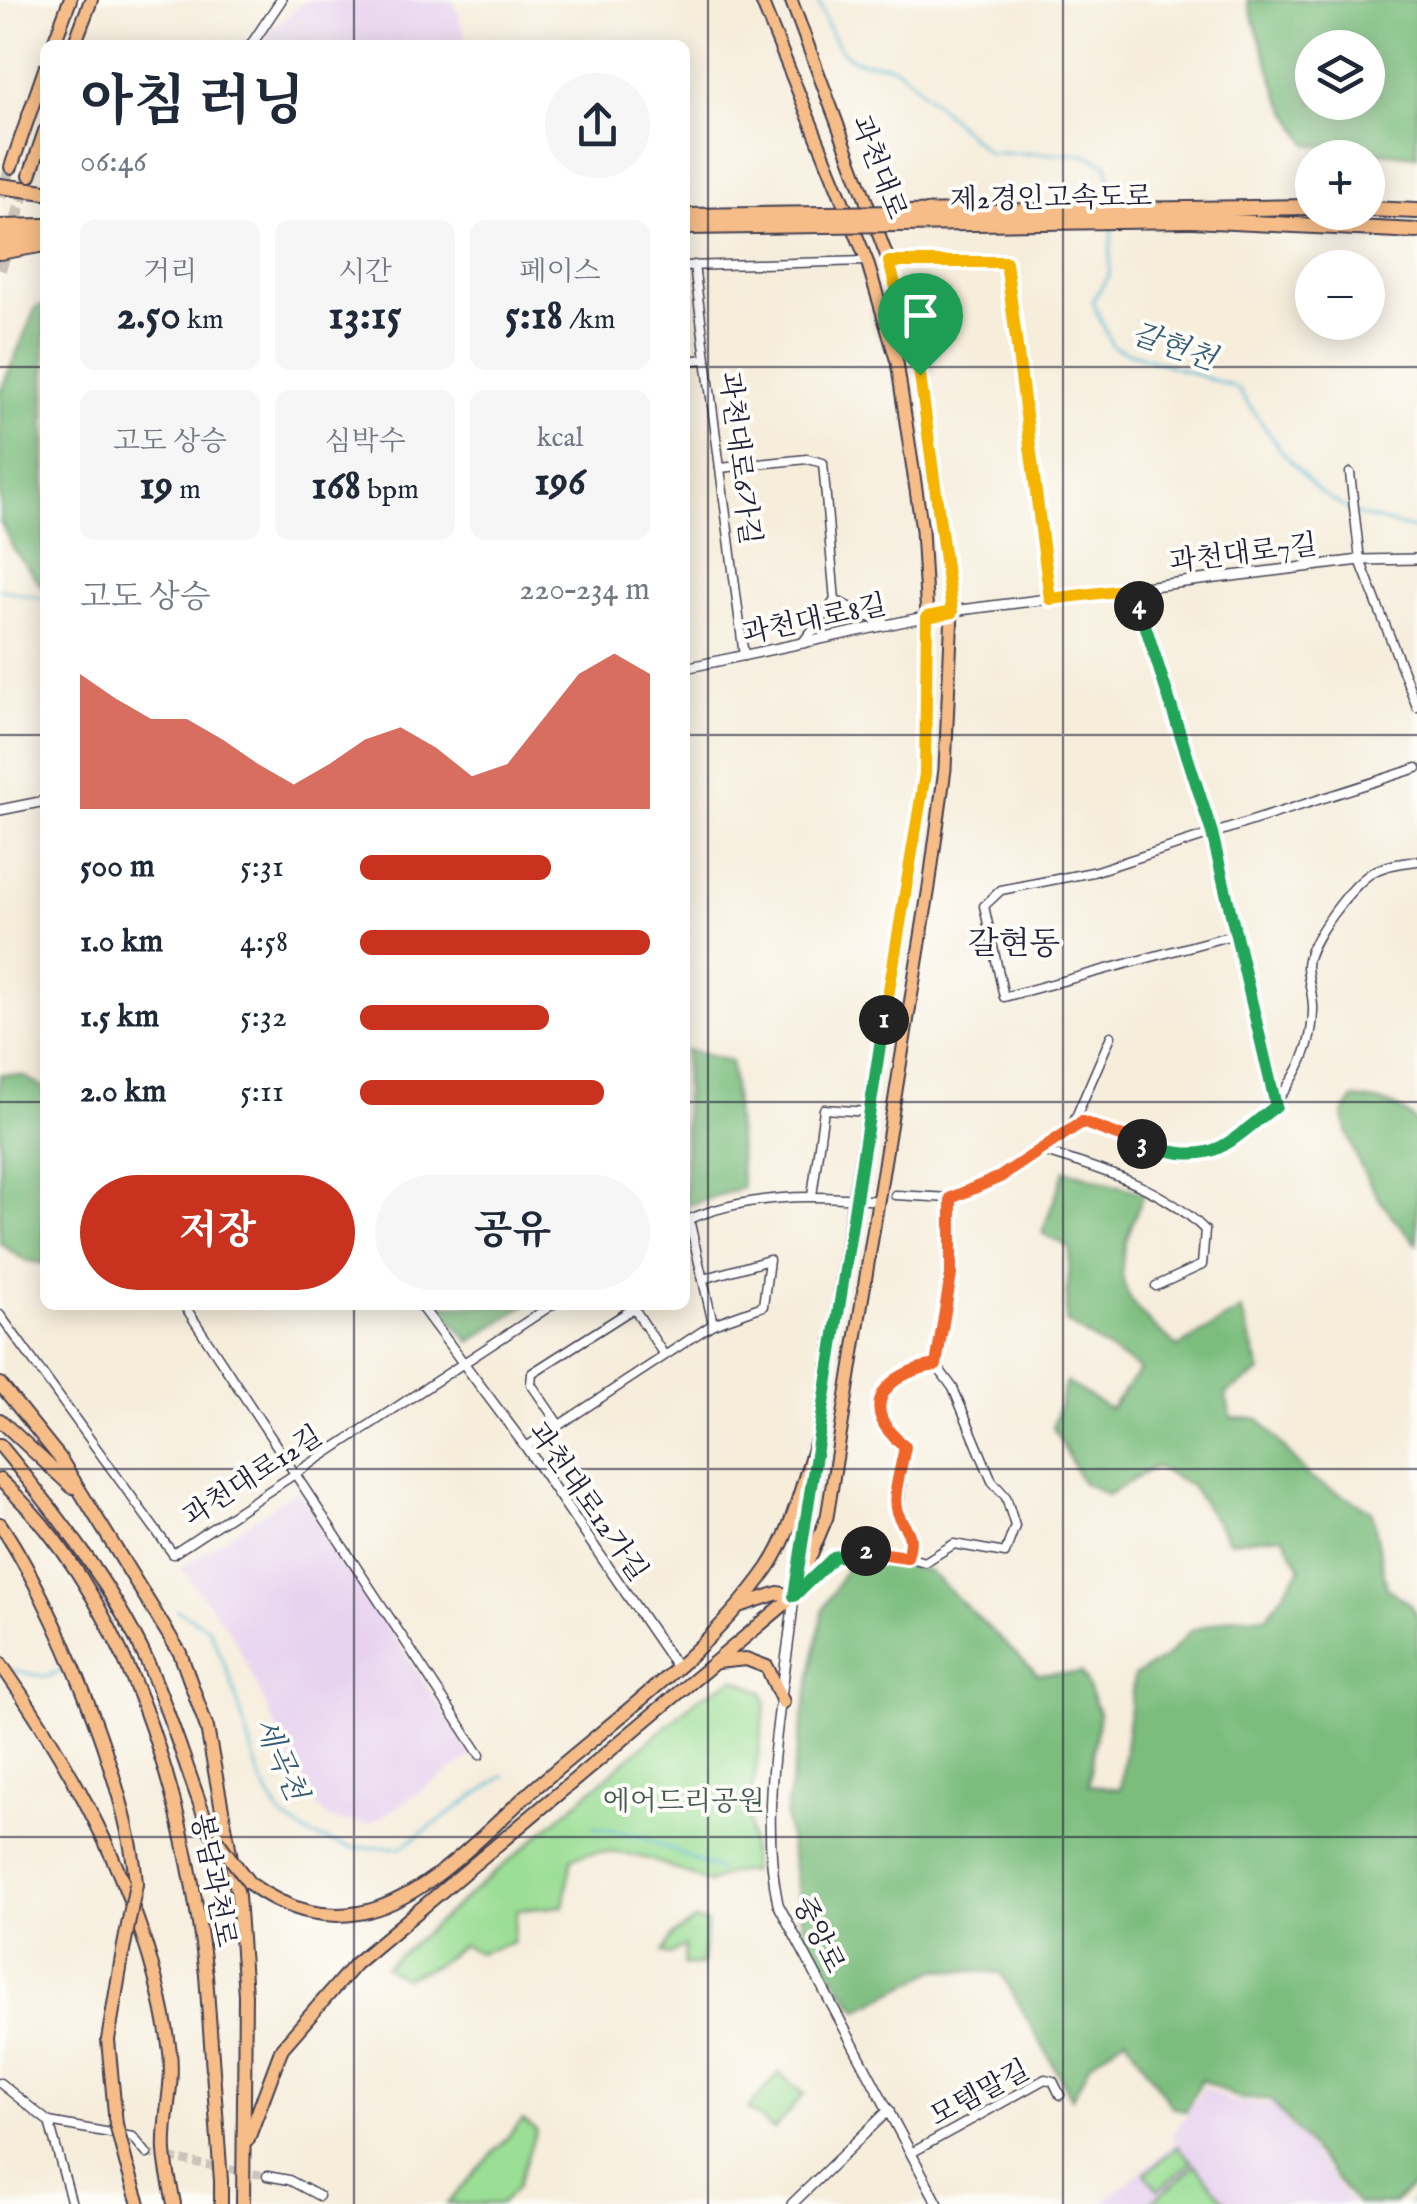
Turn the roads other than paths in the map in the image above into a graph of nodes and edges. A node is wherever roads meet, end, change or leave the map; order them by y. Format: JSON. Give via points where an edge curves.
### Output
{"nodes":[{"id":1,"x":70,"y":0,"type":"edge"},
{"id":2,"x":90,"y":0,"type":"edge"},
{"id":3,"x":281,"y":0,"type":"edge"},
{"id":4,"x":761,"y":0,"type":"edge"},
{"id":5,"x":791,"y":0,"type":"edge"},
{"id":6,"x":56,"y":40,"type":"edge"},
{"id":7,"x":76,"y":40,"type":"edge"},
{"id":8,"x":253,"y":40,"type":"edge"},
{"id":9,"x":40,"y":83,"type":"edge"},
{"id":10,"x":40,"y":146,"type":"edge"},
{"id":11,"x":11,"y":166,"type":"tunnel mouth"},
{"id":12,"x":30,"y":175,"type":"tunnel mouth"},
{"id":13,"x":0,"y":186,"type":"edge"},
{"id":14,"x":40,"y":191,"type":"edge"},
{"id":15,"x":1295,"y":209,"type":"edge"},
{"id":16,"x":1385,"y":210,"type":"edge"},
{"id":17,"x":1417,"y":211,"type":"edge"},
{"id":18,"x":1190,"y":214,"type":"junction"},
{"id":19,"x":690,"y":216,"type":"edge"},
{"id":20,"x":40,"y":226,"type":"edge"},
{"id":21,"x":0,"y":227,"type":"edge"},
{"id":22,"x":690,"y":228,"type":"edge"},
{"id":23,"x":1417,"y":230,"type":"edge"},
{"id":24,"x":0,"y":238,"type":"edge"},
{"id":25,"x":40,"y":241,"type":"edge"},
{"id":26,"x":40,"y":242,"type":"edge"},
{"id":27,"x":0,"y":252,"type":"edge"},
{"id":28,"x":867,"y":261,"type":"junction"},
{"id":29,"x":889,"y":262,"type":"junction"},
{"id":30,"x":690,"y":265,"type":"edge"},
{"id":31,"x":690,"y":271,"type":"edge"},
{"id":32,"x":706,"y":359,"type":"junction"},
{"id":33,"x":690,"y":361,"type":"edge"},
{"id":34,"x":720,"y":468,"type":"junction"},
{"id":35,"x":1350,"y":474,"type":"dead end"},
{"id":36,"x":1417,"y":559,"type":"edge"},
{"id":37,"x":1360,"y":560,"type":"junction"},
{"id":38,"x":1132,"y":589,"type":"junction"},
{"id":39,"x":1050,"y":599,"type":"junction"},
{"id":40,"x":834,"y":602,"type":"junction"},
{"id":41,"x":952,"y":612,"type":"junction"},
{"id":42,"x":927,"y":617,"type":"junction"},
{"id":43,"x":888,"y":625,"type":"junction"},
{"id":44,"x":802,"y":643,"type":"junction"},
{"id":45,"x":744,"y":656,"type":"junction"},
{"id":46,"x":690,"y":667,"type":"edge"},
{"id":47,"x":1417,"y":707,"type":"edge"},
{"id":48,"x":1417,"y":768,"type":"edge"},
{"id":49,"x":40,"y":802,"type":"edge"},
{"id":50,"x":0,"y":810,"type":"edge"},
{"id":51,"x":1212,"y":833,"type":"junction"},
{"id":52,"x":1417,"y":860,"type":"edge"},
{"id":53,"x":1236,"y":934,"type":"junction"},
{"id":54,"x":1111,"y":1036,"type":"dead end"},
{"id":55,"x":1276,"y":1106,"type":"junction"},
{"id":56,"x":869,"y":1112,"type":"junction"},
{"id":57,"x":1072,"y":1126,"type":"junction"},
{"id":58,"x":1039,"y":1150,"type":"junction"},
{"id":59,"x":894,"y":1195,"type":"dead end"},
{"id":60,"x":812,"y":1196,"type":"junction"},
{"id":61,"x":854,"y":1198,"type":"junction"},
{"id":62,"x":951,"y":1198,"type":"junction"},
{"id":63,"x":878,"y":1201,"type":"junction"},
{"id":64,"x":690,"y":1219,"type":"edge"},
{"id":65,"x":690,"y":1230,"type":"edge"},
{"id":66,"x":704,"y":1278,"type":"junction"},
{"id":67,"x":1156,"y":1286,"type":"dead end"},
{"id":68,"x":187,"y":1310,"type":"edge"},
{"id":69,"x":424,"y":1310,"type":"edge"},
{"id":70,"x":544,"y":1310,"type":"edge"},
{"id":71,"x":628,"y":1310,"type":"edge"},
{"id":72,"x":635,"y":1310,"type":"edge"},
{"id":73,"x":0,"y":1315,"type":"edge"},
{"id":74,"x":713,"y":1324,"type":"junction"},
{"id":75,"x":664,"y":1355,"type":"junction"},
{"id":76,"x":464,"y":1362,"type":"junction"},
{"id":77,"x":936,"y":1365,"type":"junction"},
{"id":78,"x":0,"y":1384,"type":"edge"},
{"id":79,"x":0,"y":1420,"type":"edge"},
{"id":80,"x":559,"y":1425,"type":"junction"},
{"id":81,"x":817,"y":1440,"type":"junction"},
{"id":82,"x":0,"y":1445,"type":"edge"},
{"id":83,"x":526,"y":1448,"type":"junction"},
{"id":84,"x":298,"y":1472,"type":"junction"},
{"id":85,"x":0,"y":1480,"type":"edge"},
{"id":86,"x":810,"y":1508,"type":"junction"},
{"id":87,"x":94,"y":1510,"type":"junction"},
{"id":88,"x":827,"y":1517,"type":"junction"},
{"id":89,"x":0,"y":1524,"type":"edge"},
{"id":90,"x":907,"y":1557,"type":"junction"},
{"id":91,"x":794,"y":1596,"type":"junction"},
{"id":92,"x":740,"y":1606,"type":"junction"},
{"id":93,"x":0,"y":1663,"type":"edge"},
{"id":94,"x":676,"y":1666,"type":"junction"},
{"id":95,"x":710,"y":1666,"type":"junction"},
{"id":96,"x":784,"y":1702,"type":"junction"},
{"id":97,"x":480,"y":1755,"type":"dead end"},
{"id":98,"x":0,"y":2083,"type":"edge"},
{"id":99,"x":1060,"y":2095,"type":"dead end"},
{"id":100,"x":889,"y":2110,"type":"junction"},
{"id":101,"x":48,"y":2122,"type":"junction"},
{"id":102,"x":913,"y":2152,"type":"junction"},
{"id":103,"x":146,"y":2154,"type":"tunnel mouth"},
{"id":104,"x":242,"y":2161,"type":"junction"},
{"id":105,"x":268,"y":2176,"type":"tunnel mouth"},
{"id":106,"x":319,"y":2196,"type":"dead end"},
{"id":107,"x":72,"y":2204,"type":"edge"},
{"id":108,"x":138,"y":2204,"type":"edge"},
{"id":109,"x":174,"y":2204,"type":"edge"},
{"id":110,"x":221,"y":2204,"type":"edge"},
{"id":111,"x":243,"y":2204,"type":"edge"},
{"id":112,"x":792,"y":2204,"type":"edge"},
{"id":113,"x":938,"y":2204,"type":"edge"}],
"edges":[{"from":1,"to":6,"type":"highway"},
{"from":2,"to":7,"type":"highway"},
{"from":3,"to":8,"type":"street"},
{"from":4,"to":28,"type":"main road","name":"과천대로"},
{"from":5,"to":29,"type":"main road","name":"과천대로"},
{"from":9,"to":11,"type":"highway"},
{"from":10,"to":12,"type":"highway"},
{"from":13,"to":14,"type":"highway"},
{"from":15,"to":18,"type":"highway","name":"제2경인고속도로"},
{"from":16,"to":17,"type":"highway"},
{"from":18,"to":19,"type":"highway","name":"제2경인고속도로","bridge":true},
{"from":18,"to":22,"type":"highway","name":"제2경인고속도로","bridge":true},
{"from":18,"to":23,"type":"highway","name":"제2경인고속도로"},
{"from":20,"to":21,"type":"highway"},
{"from":24,"to":25,"type":"highway"},
{"from":26,"to":27,"type":"highway"},
{"from":28,"to":30,"type":"street"},
{"from":28,"to":42,"type":"main road","name":"과천대로","via":[[897,362],[922,530]]},
{"from":29,"to":39,"type":"street","via":[[1006,262]]},
{"from":29,"to":41,"type":"main road","name":"과천대로","via":[[920,375]]},
{"from":31,"to":32,"type":"street","name":"과천대로6가길"},
{"from":32,"to":33,"type":"street"},
{"from":32,"to":34,"type":"street","name":"과천대로6가길"},
{"from":34,"to":40,"type":"street","via":[[824,463]]},
{"from":34,"to":45,"type":"street","name":"과천대로6가길"},
{"from":35,"to":37,"type":"street","name":"과천대로7길"},
{"from":36,"to":37,"type":"street","name":"과천대로7길"},
{"from":37,"to":38,"type":"street","name":"과천대로7길"},
{"from":37,"to":47,"type":"street"},
{"from":38,"to":39,"type":"street","name":"과천대로7길"},
{"from":38,"to":51,"type":"street"},
{"from":39,"to":41,"type":"street","name":"과천대로7길"},
{"from":40,"to":43,"type":"street"},
{"from":40,"to":44,"type":"street"},
{"from":41,"to":42,"type":"street","name":"과천대로8길"},
{"from":41,"to":63,"type":"main road","name":"과천대로","via":[[945,769]]},
{"from":42,"to":43,"type":"street","name":"과천대로8길"},
{"from":42,"to":56,"type":"main road","name":"과천대로","via":[[925,774]]},
{"from":43,"to":44,"type":"street","name":"과천대로8길"},
{"from":44,"to":45,"type":"street","name":"과천대로8길"},
{"from":45,"to":46,"type":"street","name":"과천대로8길"},
{"from":48,"to":51,"type":"street"},
{"from":49,"to":50,"type":"street"},
{"from":51,"to":53,"type":"street"},
{"from":51,"to":53,"type":"street","via":[[1093,872],[1001,890],[984,906],[1004,998]]},
{"from":52,"to":55,"type":"street","via":[[1374,872],[1355,886],[1312,947],[1312,1030]]},
{"from":53,"to":55,"type":"street"},
{"from":54,"to":57,"type":"street"},
{"from":55,"to":57,"type":"street","via":[[1204,1156],[1168,1152],[1088,1123]]},
{"from":56,"to":60,"type":"street","via":[[824,1109]]},
{"from":56,"to":61,"type":"main road","name":"과천대로"},
{"from":57,"to":58,"type":"street"},
{"from":58,"to":62,"type":"street","via":[[1000,1177]]},
{"from":58,"to":67,"type":"street","via":[[1111,1173],[1184,1211],[1204,1230],[1206,1259],[1200,1268]]},
{"from":59,"to":62,"type":"street"},
{"from":60,"to":61,"type":"street"},
{"from":60,"to":64,"type":"street","via":[[734,1205]]},
{"from":61,"to":63,"type":"street"},
{"from":61,"to":81,"type":"main road","name":"과천대로"},
{"from":62,"to":77,"type":"street","via":[[951,1275]]},
{"from":63,"to":88,"type":"main road","name":"과천대로"},
{"from":65,"to":66,"type":"street"},
{"from":66,"to":74,"type":"street"},
{"from":66,"to":74,"type":"street","via":[[769,1260],[763,1306]]},
{"from":68,"to":84,"type":"street"},
{"from":69,"to":76,"type":"street","name":"과천대로12가길"},
{"from":70,"to":76,"type":"street","name":"과천대로12길"},
{"from":71,"to":80,"type":"street","via":[[532,1373],[532,1384]]},
{"from":72,"to":75,"type":"street"},
{"from":73,"to":84,"type":"street","name":"과천대로12길","via":[[173,1554]]},
{"from":74,"to":75,"type":"street"},
{"from":75,"to":80,"type":"street"},
{"from":76,"to":83,"type":"street","name":"과천대로12가길"},
{"from":76,"to":84,"type":"street","name":"과천대로12길"},
{"from":77,"to":90,"type":"street","via":[[897,1375],[882,1388],[879,1404],[892,1436],[905,1446],[897,1500],[911,1538]]},
{"from":77,"to":90,"type":"street","via":[[953,1388],[992,1482],[1006,1496],[1015,1526],[1005,1554],[954,1544],[926,1562]]},
{"from":78,"to":87,"type":"highway"},
{"from":79,"to":87,"type":"highway"},
{"from":80,"to":83,"type":"street"},
{"from":81,"to":86,"type":"main road","name":"과천대로"},
{"from":81,"to":92,"type":"highway","via":[[786,1535]]},
{"from":82,"to":94,"type":"highway","bridge":true,"via":[[120,1609],[210,1831],[249,1883],[311,1914],[379,1908],[442,1869]]},
{"from":83,"to":94,"type":"street","name":"과천대로12가길"},
{"from":84,"to":97,"type":"street"},
{"from":85,"to":110,"type":"highway","name":"봉담과천로","bridge":true,"via":[[85,1582],[168,1776],[196,1884]]},
{"from":86,"to":88,"type":"main road","via":[[817,1519]]},
{"from":86,"to":91,"type":"main road","name":"과천대로"},
{"from":87,"to":104,"type":"highway","via":[[180,1653],[218,1776],[244,1979]]},
{"from":88,"to":91,"type":"main road","name":"과천대로"},
{"from":89,"to":108,"type":"highway","bridge":true,"via":[[82,1690],[127,1827],[136,1884],[108,2040],[116,2124]]},
{"from":90,"to":91,"type":"street","via":[[868,1550],[834,1557]]},
{"from":91,"to":92,"type":"highway","via":[[778,1593]]},
{"from":91,"to":95,"type":"highway"},
{"from":91,"to":96,"type":"street","name":"중앙로"},
{"from":92,"to":94,"type":"highway"},
{"from":93,"to":109,"type":"highway","via":[[88,1808],[139,1934],[170,2050],[165,2149]]},
{"from":95,"to":96,"type":"highway","via":[[726,1658],[767,1667]]},
{"from":95,"to":104,"type":"highway","via":[[354,1964],[313,2007],[276,2060]]},
{"from":96,"to":100,"type":"street","name":"중앙로","via":[[768,1858],[778,1904]]},
{"from":98,"to":101,"type":"street"},
{"from":99,"to":102,"type":"street","name":"모템말길","via":[[1045,2079]]},
{"from":100,"to":102,"type":"street","name":"중앙로"},
{"from":100,"to":112,"type":"street"},
{"from":101,"to":103,"type":"street","via":[[133,2137]]},
{"from":101,"to":107,"type":"street"},
{"from":102,"to":113,"type":"street","name":"중앙로"},
{"from":104,"to":111,"type":"highway"},
{"from":105,"to":106,"type":"street"}]}
